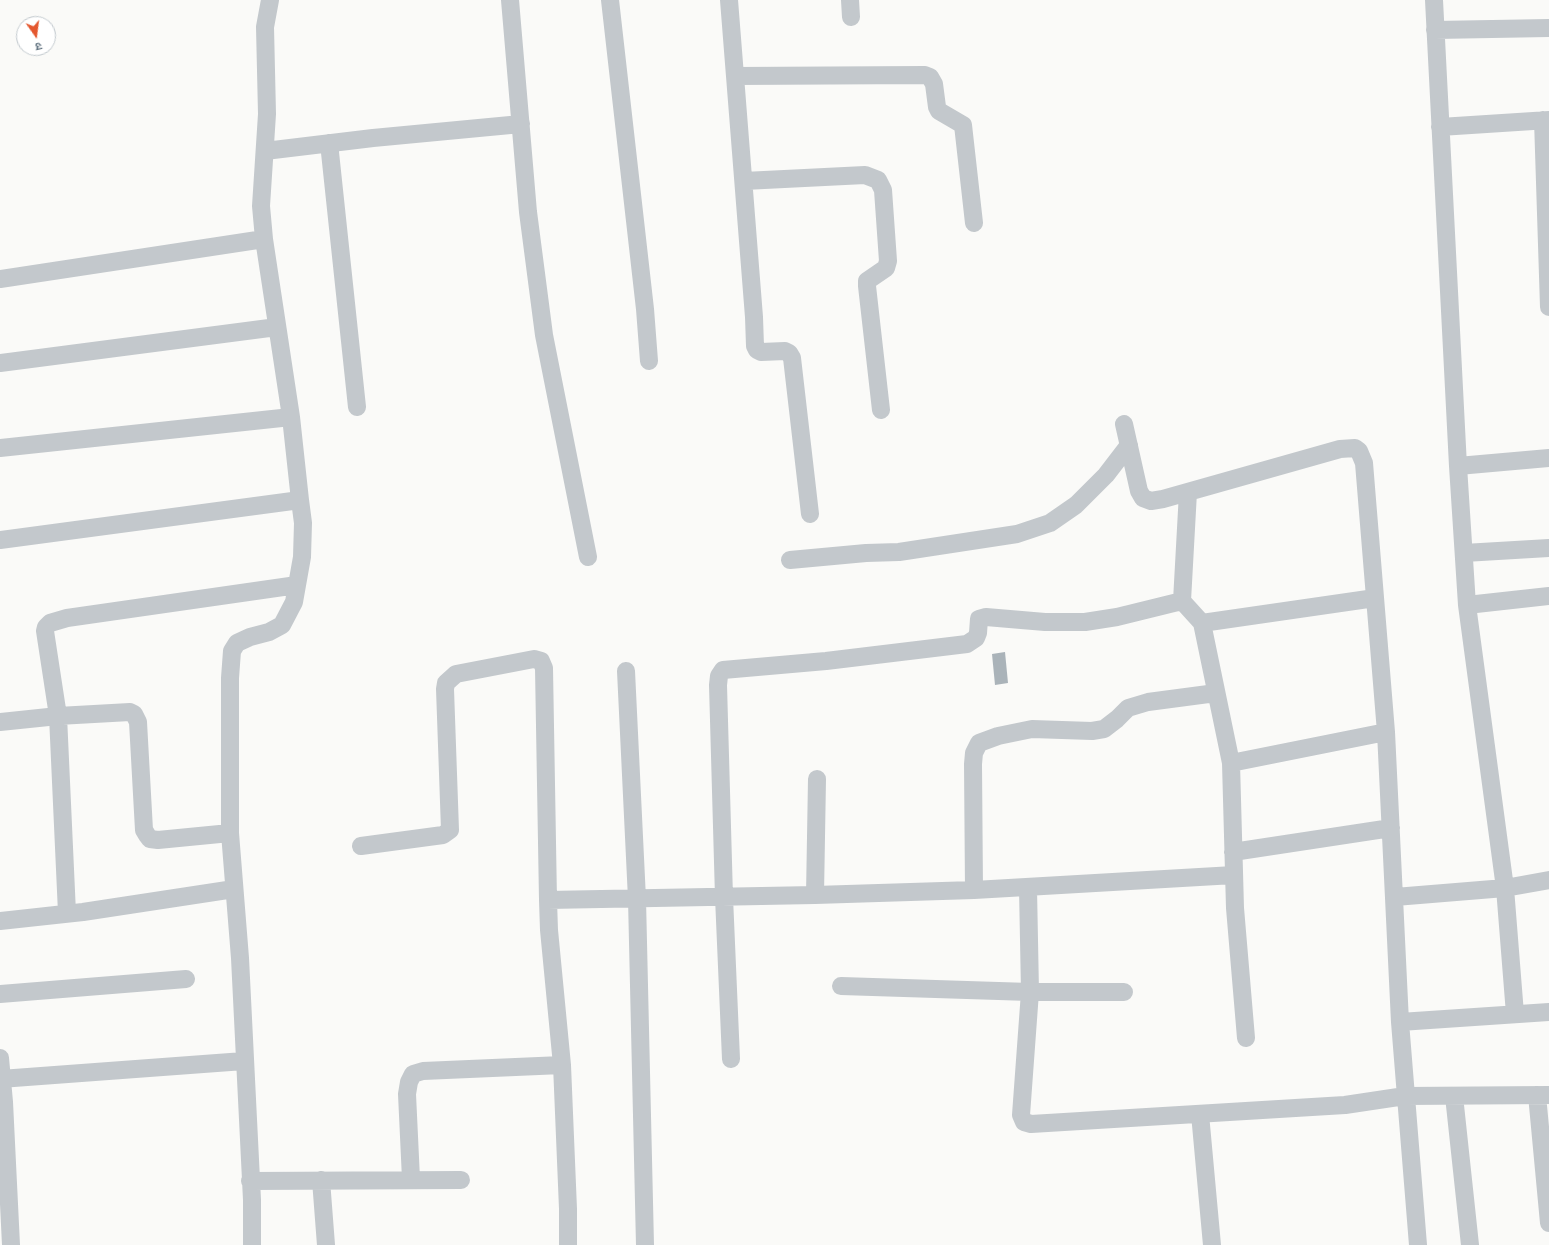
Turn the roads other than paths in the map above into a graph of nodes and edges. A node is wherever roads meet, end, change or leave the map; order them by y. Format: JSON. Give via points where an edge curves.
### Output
{"nodes":[{"id":1,"x":270,"y":0,"type":"edge"},
{"id":2,"x":510,"y":0,"type":"edge"},
{"id":3,"x":610,"y":0,"type":"edge"},
{"id":4,"x":729,"y":0,"type":"edge"},
{"id":5,"x":1434,"y":0,"type":"edge"},
{"id":6,"x":1549,"y":28,"type":"edge"},
{"id":7,"x":1435,"y":30,"type":"junction"},
{"id":8,"x":735,"y":76,"type":"junction"},
{"id":9,"x":1546,"y":120,"type":"edge"},
{"id":10,"x":521,"y":124,"type":"junction"},
{"id":11,"x":1440,"y":127,"type":"junction"},
{"id":12,"x":329,"y":143,"type":"junction"},
{"id":13,"x":265,"y":151,"type":"junction"},
{"id":14,"x":744,"y":182,"type":"junction"},
{"id":15,"x":974,"y":223,"type":"dead end"},
{"id":16,"x":264,"y":239,"type":"junction"},
{"id":17,"x":0,"y":279,"type":"edge"},
{"id":18,"x":1549,"y":307,"type":"edge"},
{"id":19,"x":277,"y":327,"type":"junction"},
{"id":20,"x":649,"y":361,"type":"dead end"},
{"id":21,"x":0,"y":363,"type":"edge"},
{"id":22,"x":357,"y":407,"type":"dead end"},
{"id":23,"x":881,"y":410,"type":"dead end"},
{"id":24,"x":291,"y":417,"type":"junction"},
{"id":25,"x":1124,"y":424,"type":"dead end"},
{"id":26,"x":1129,"y":444,"type":"junction"},
{"id":27,"x":0,"y":448,"type":"edge"},
{"id":28,"x":1549,"y":458,"type":"edge"},
{"id":29,"x":1458,"y":466,"type":"junction"},
{"id":30,"x":1188,"y":492,"type":"junction"},
{"id":31,"x":300,"y":500,"type":"junction"},
{"id":32,"x":810,"y":514,"type":"dead end"},
{"id":33,"x":0,"y":540,"type":"edge"},
{"id":34,"x":1549,"y":548,"type":"edge"},
{"id":35,"x":1464,"y":553,"type":"junction"},
{"id":36,"x":588,"y":557,"type":"dead end"},
{"id":37,"x":790,"y":560,"type":"dead end"},
{"id":38,"x":297,"y":585,"type":"junction"},
{"id":39,"x":1549,"y":596,"type":"edge"},
{"id":40,"x":1375,"y":598,"type":"junction"},
{"id":41,"x":1182,"y":601,"type":"junction"},
{"id":42,"x":1467,"y":605,"type":"junction"},
{"id":43,"x":1202,"y":623,"type":"junction"},
{"id":44,"x":626,"y":671,"type":"dead end"},
{"id":45,"x":1216,"y":693,"type":"junction"},
{"id":46,"x":58,"y":716,"type":"junction"},
{"id":47,"x":0,"y":722,"type":"edge"},
{"id":48,"x":1386,"y":732,"type":"junction"},
{"id":49,"x":1231,"y":763,"type":"junction"},
{"id":50,"x":817,"y":779,"type":"dead end"},
{"id":51,"x":1391,"y":828,"type":"junction"},
{"id":52,"x":230,"y":833,"type":"junction"},
{"id":53,"x":361,"y":846,"type":"dead end"},
{"id":54,"x":1233,"y":852,"type":"junction"},
{"id":55,"x":1234,"y":875,"type":"junction"},
{"id":56,"x":1549,"y":880,"type":"edge"},
{"id":57,"x":1028,"y":888,"type":"junction"},
{"id":58,"x":1505,"y":888,"type":"junction"},
{"id":59,"x":234,"y":889,"type":"junction"},
{"id":60,"x":974,"y":890,"type":"junction"},
{"id":61,"x":815,"y":895,"type":"junction"},
{"id":62,"x":724,"y":897,"type":"junction"},
{"id":63,"x":1395,"y":897,"type":"junction"},
{"id":64,"x":637,"y":899,"type":"junction"},
{"id":65,"x":548,"y":900,"type":"junction"},
{"id":66,"x":67,"y":913,"type":"junction"},
{"id":67,"x":0,"y":922,"type":"edge"},
{"id":68,"x":186,"y":979,"type":"dead end"},
{"id":69,"x":841,"y":986,"type":"dead end"},
{"id":70,"x":1030,"y":992,"type":"junction"},
{"id":71,"x":1124,"y":992,"type":"dead end"},
{"id":72,"x":0,"y":994,"type":"edge"},
{"id":73,"x":1549,"y":1012,"type":"edge"},
{"id":74,"x":1515,"y":1014,"type":"junction"},
{"id":75,"x":1400,"y":1022,"type":"junction"},
{"id":76,"x":1246,"y":1038,"type":"dead end"},
{"id":77,"x":0,"y":1058,"type":"edge"},
{"id":78,"x":731,"y":1059,"type":"dead end"},
{"id":79,"x":244,"y":1062,"type":"junction"},
{"id":80,"x":562,"y":1065,"type":"junction"},
{"id":81,"x":0,"y":1079,"type":"edge"},
{"id":82,"x":1543,"y":1095,"type":"edge"},
{"id":83,"x":1405,"y":1096,"type":"junction"},
{"id":84,"x":1454,"y":1096,"type":"junction"},
{"id":85,"x":1200,"y":1114,"type":"junction"},
{"id":86,"x":411,"y":1179,"type":"junction"},
{"id":87,"x":321,"y":1180,"type":"junction"},
{"id":88,"x":461,"y":1180,"type":"dead end"},
{"id":89,"x":250,"y":1181,"type":"junction"},
{"id":90,"x":1549,"y":1223,"type":"edge"},
{"id":91,"x":11,"y":1245,"type":"edge"},
{"id":92,"x":252,"y":1245,"type":"edge"},
{"id":93,"x":326,"y":1245,"type":"edge"},
{"id":94,"x":568,"y":1245,"type":"edge"},
{"id":95,"x":645,"y":1245,"type":"edge"},
{"id":96,"x":1212,"y":1245,"type":"edge"},
{"id":97,"x":1418,"y":1245,"type":"edge"},
{"id":98,"x":1470,"y":1245,"type":"edge"}],
"edges":[{"from":1,"to":13,"type":"street","via":[[265,27]]},
{"from":2,"to":10,"type":"street"},
{"from":3,"to":20,"type":"street"},
{"from":4,"to":8,"type":"street"},
{"from":5,"to":7,"type":"street"},
{"from":6,"to":7,"type":"street"},
{"from":7,"to":11,"type":"street"},
{"from":8,"to":14,"type":"street"},
{"from":8,"to":15,"type":"street","via":[[930,77],[934,84],[937,107],[963,125]]},
{"from":9,"to":11,"type":"street"},
{"from":9,"to":18,"type":"street"},
{"from":10,"to":12,"type":"street"},
{"from":10,"to":36,"type":"street","via":[[528,212],[544,335]]},
{"from":11,"to":29,"type":"street"},
{"from":12,"to":13,"type":"street"},
{"from":12,"to":22,"type":"street"},
{"from":13,"to":16,"type":"street","via":[[261,206]]},
{"from":14,"to":23,"type":"street","via":[[865,175],[878,180],[883,190],[888,261],[886,268],[867,281],[866,286]]},
{"from":14,"to":32,"type":"street","via":[[755,346],[761,352],[785,351],[790,353],[792,358]]},
{"from":16,"to":17,"type":"street"},
{"from":16,"to":19,"type":"street"},
{"from":19,"to":21,"type":"street"},
{"from":19,"to":24,"type":"street"},
{"from":24,"to":27,"type":"street"},
{"from":24,"to":31,"type":"street"},
{"from":25,"to":26,"type":"street"},
{"from":26,"to":30,"type":"street","via":[[1139,491],[1143,498],[1151,500]]},
{"from":26,"to":37,"type":"street","via":[[1106,475],[1076,506],[1050,523],[1017,534],[899,552],[866,552]]},
{"from":28,"to":29,"type":"street"},
{"from":29,"to":35,"type":"street"},
{"from":30,"to":40,"type":"street","via":[[1340,449],[1355,448],[1364,463]]},
{"from":30,"to":41,"type":"street"},
{"from":31,"to":33,"type":"street"},
{"from":31,"to":38,"type":"street","via":[[303,523],[302,557]]},
{"from":34,"to":35,"type":"street"},
{"from":35,"to":42,"type":"street"},
{"from":38,"to":46,"type":"street","via":[[67,618],[50,624],[45,631]]},
{"from":38,"to":52,"type":"street","via":[[294,602],[282,625],[237,643],[232,651]]},
{"from":39,"to":42,"type":"street"},
{"from":40,"to":43,"type":"street"},
{"from":40,"to":48,"type":"street"},
{"from":41,"to":43,"type":"street"},
{"from":41,"to":62,"type":"street","via":[[1085,622],[1045,622],[986,617],[979,619],[978,634],[967,644],[723,670],[718,685]]},
{"from":42,"to":58,"type":"street"},
{"from":43,"to":45,"type":"street"},
{"from":44,"to":64,"type":"street"},
{"from":45,"to":49,"type":"street"},
{"from":45,"to":60,"type":"street","via":[[1148,702],[1128,708],[1104,729],[1032,729],[979,743],[974,753],[973,764]]},
{"from":46,"to":47,"type":"street"},
{"from":46,"to":52,"type":"street","via":[[125,712],[134,714],[138,722],[144,830],[150,839]]},
{"from":46,"to":66,"type":"street"},
{"from":48,"to":49,"type":"street"},
{"from":48,"to":51,"type":"street"},
{"from":49,"to":54,"type":"street"},
{"from":50,"to":61,"type":"street"},
{"from":51,"to":54,"type":"street"},
{"from":51,"to":63,"type":"street"},
{"from":52,"to":59,"type":"street"},
{"from":53,"to":65,"type":"street","via":[[443,835],[450,830],[446,682],[456,674],[534,659],[541,661],[544,668]]},
{"from":54,"to":55,"type":"street"},
{"from":55,"to":57,"type":"street"},
{"from":55,"to":76,"type":"street"},
{"from":56,"to":58,"type":"street"},
{"from":57,"to":60,"type":"street"},
{"from":57,"to":70,"type":"street"},
{"from":58,"to":63,"type":"street"},
{"from":58,"to":74,"type":"street"},
{"from":59,"to":66,"type":"street"},
{"from":59,"to":79,"type":"street","via":[[240,958]]},
{"from":60,"to":61,"type":"street"},
{"from":61,"to":62,"type":"street"},
{"from":62,"to":64,"type":"street"},
{"from":62,"to":78,"type":"street"},
{"from":63,"to":75,"type":"street"},
{"from":64,"to":65,"type":"street"},
{"from":64,"to":95,"type":"street"},
{"from":65,"to":80,"type":"street"},
{"from":66,"to":67,"type":"street"},
{"from":68,"to":72,"type":"street"},
{"from":69,"to":70,"type":"street"},
{"from":70,"to":71,"type":"street"},
{"from":70,"to":85,"type":"street","via":[[1021,1115],[1024,1122],[1031,1124]]},
{"from":73,"to":74,"type":"street"},
{"from":74,"to":75,"type":"street"},
{"from":75,"to":83,"type":"street"},
{"from":77,"to":81,"type":"street"},
{"from":79,"to":81,"type":"street"},
{"from":79,"to":89,"type":"street"},
{"from":80,"to":86,"type":"street","via":[[423,1071],[413,1074],[407,1094]]},
{"from":80,"to":94,"type":"street"},
{"from":81,"to":91,"type":"street","via":[[4,1102]]},
{"from":82,"to":84,"type":"street"},
{"from":82,"to":90,"type":"street"},
{"from":83,"to":84,"type":"street"},
{"from":83,"to":85,"type":"street","via":[[1345,1105]]},
{"from":83,"to":97,"type":"street"},
{"from":84,"to":98,"type":"street"},
{"from":85,"to":96,"type":"street"},
{"from":86,"to":87,"type":"street"},
{"from":86,"to":88,"type":"street"},
{"from":87,"to":89,"type":"street"},
{"from":87,"to":93,"type":"street"},
{"from":89,"to":92,"type":"street"}]}
